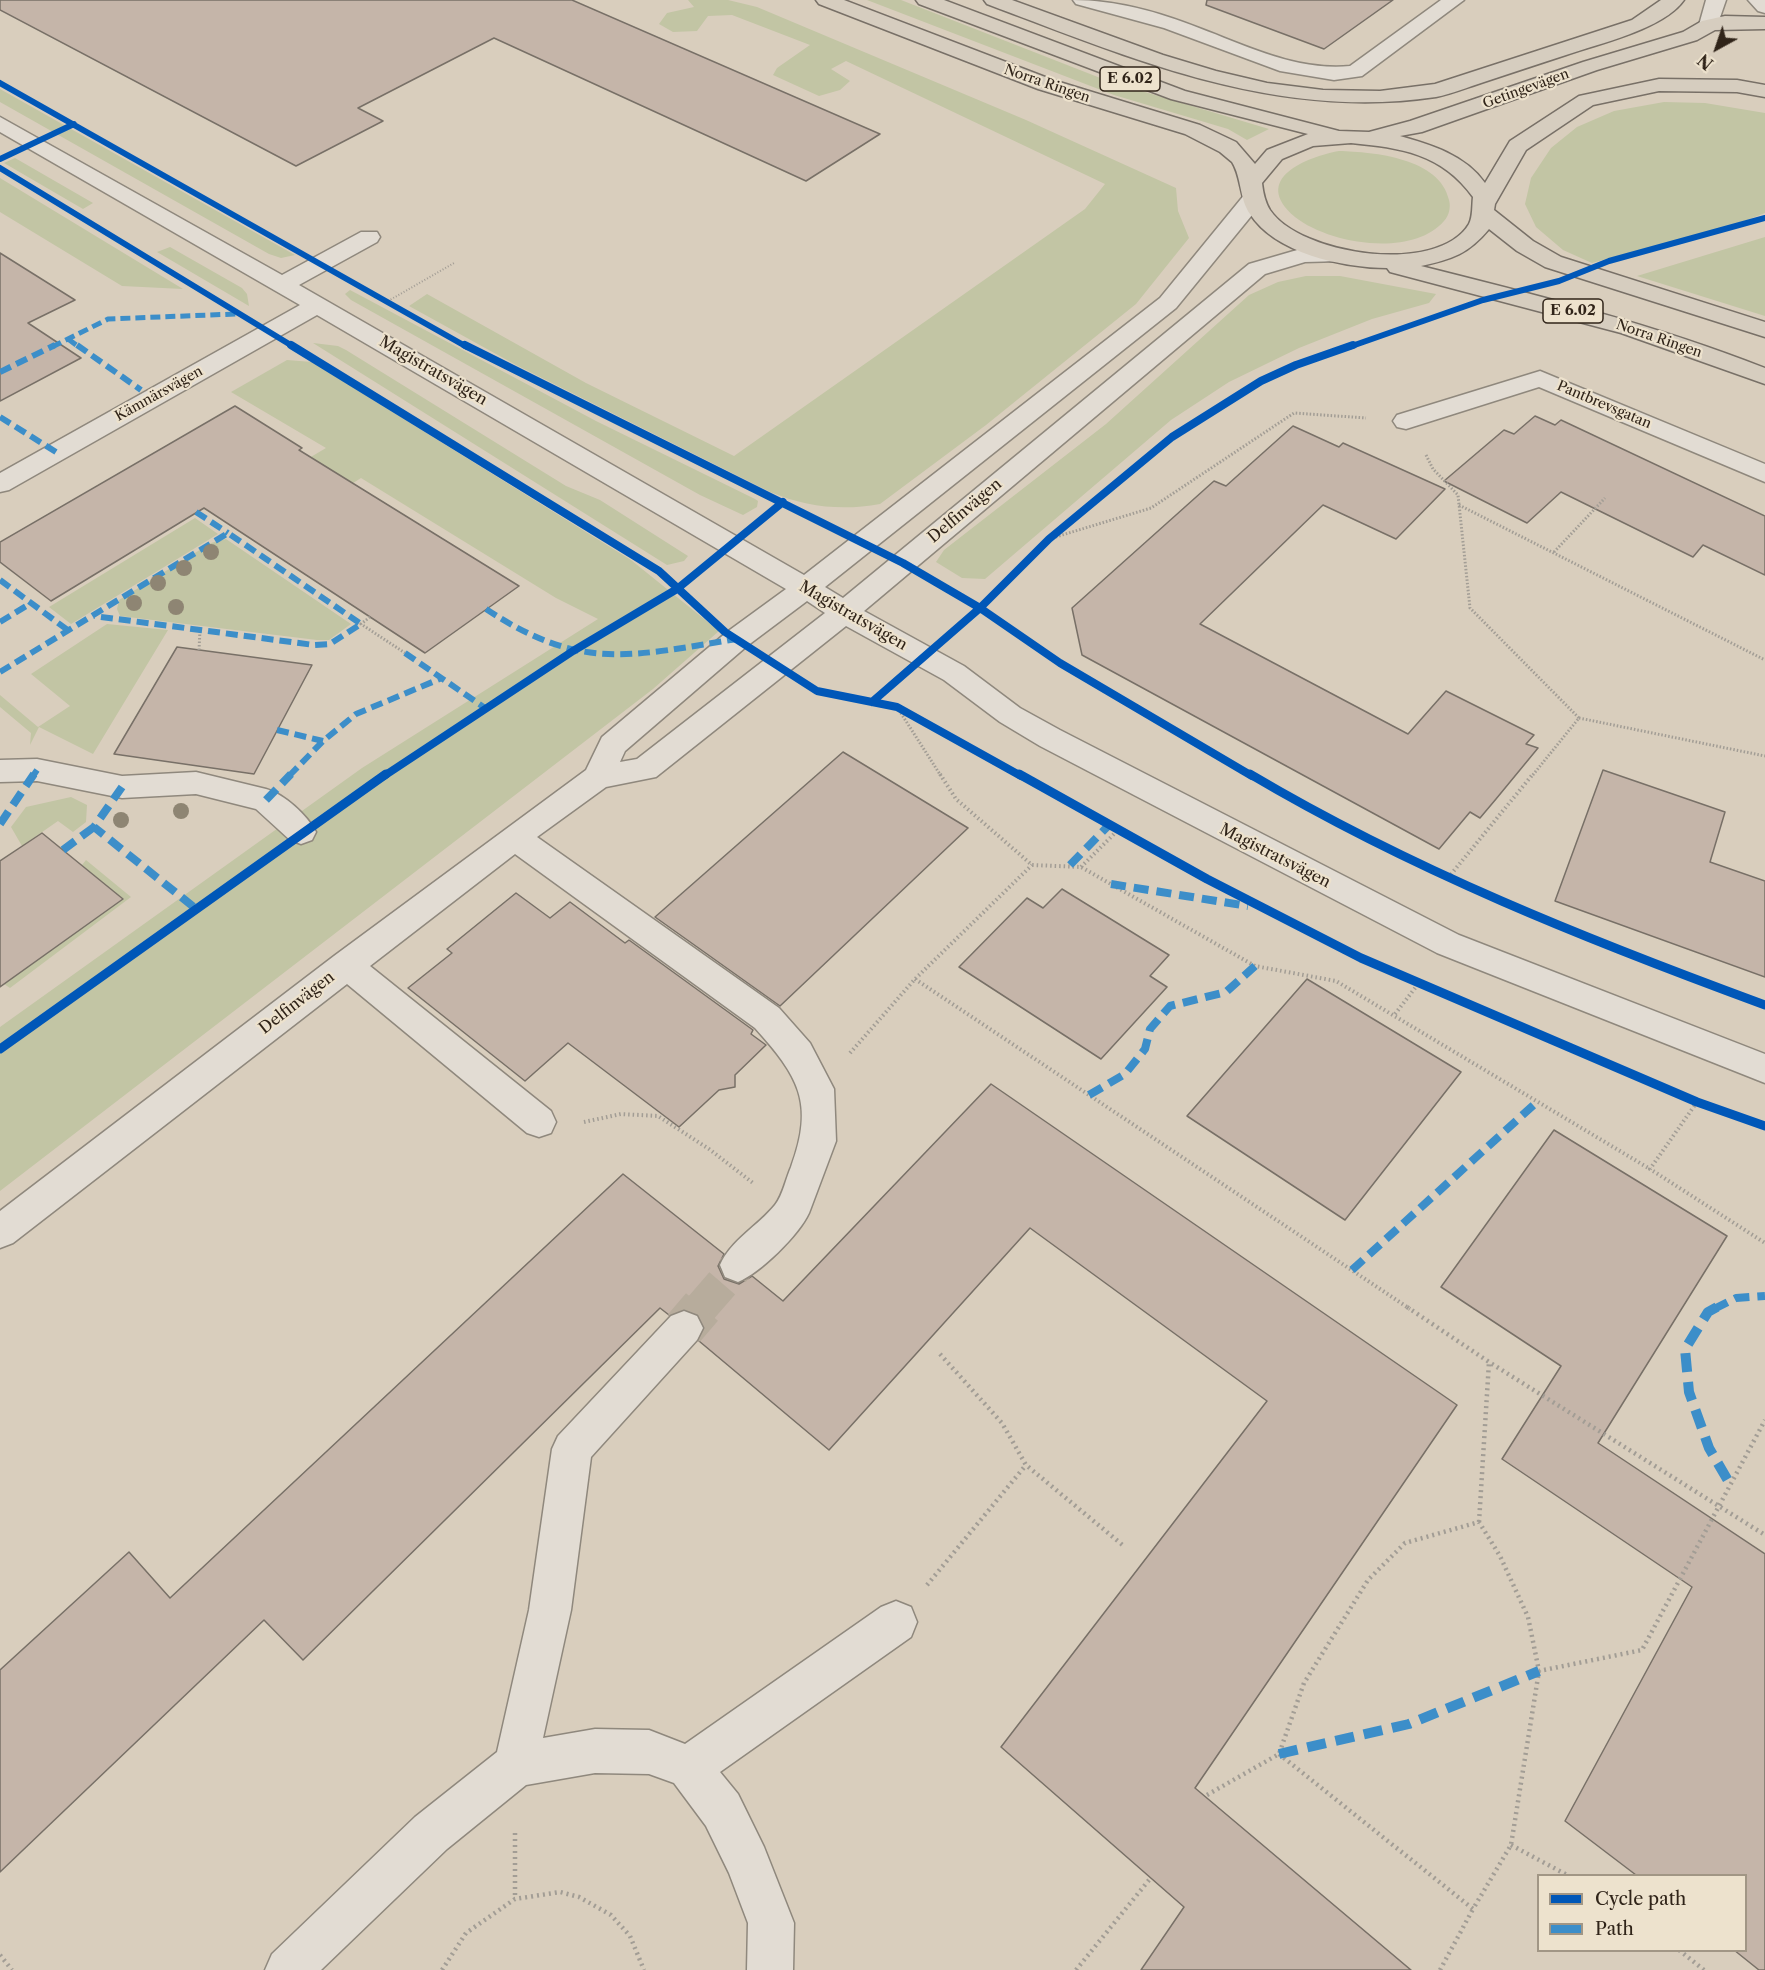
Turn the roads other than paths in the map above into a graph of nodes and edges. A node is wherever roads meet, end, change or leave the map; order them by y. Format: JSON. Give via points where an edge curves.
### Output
{"nodes":[{"id":1,"x":826,"y":0,"type":"edge"},
{"id":2,"x":926,"y":0,"type":"edge"},
{"id":3,"x":994,"y":0,"type":"edge"},
{"id":4,"x":1083,"y":0,"type":"edge"},
{"id":5,"x":1454,"y":0,"type":"edge"},
{"id":6,"x":1674,"y":0,"type":"edge"},
{"id":7,"x":1716,"y":0,"type":"edge"},
{"id":8,"x":1758,"y":0,"type":"edge"},
{"id":9,"x":1765,"y":7,"type":"edge"},
{"id":10,"x":1765,"y":23,"type":"edge"},
{"id":11,"x":1709,"y":25,"type":"junction"},
{"id":12,"x":1691,"y":51,"type":"junction"},
{"id":13,"x":1737,"y":86,"type":"junction"},
{"id":14,"x":1765,"y":91,"type":"edge"},
{"id":15,"x":0,"y":123,"type":"edge"},
{"id":16,"x":1340,"y":136,"type":"junction"},
{"id":17,"x":1362,"y":136,"type":"junction"},
{"id":18,"x":1252,"y":190,"type":"junction"},
{"id":19,"x":1485,"y":208,"type":"junction"},
{"id":20,"x":369,"y":237,"type":"dead end"},
{"id":21,"x":1334,"y":256,"type":"junction"},
{"id":22,"x":1376,"y":262,"type":"junction"},
{"id":23,"x":282,"y":285,"type":"junction"},
{"id":24,"x":318,"y":305,"type":"junction"},
{"id":25,"x":1765,"y":330,"type":"edge"},
{"id":26,"x":1765,"y":377,"type":"edge"},
{"id":27,"x":1406,"y":421,"type":"road end"},
{"id":28,"x":1765,"y":474,"type":"edge"},
{"id":29,"x":0,"y":484,"type":"edge"},
{"id":30,"x":806,"y":588,"type":"junction"},
{"id":31,"x":843,"y":610,"type":"junction"},
{"id":32,"x":0,"y":771,"type":"edge"},
{"id":33,"x":598,"y":777,"type":"junction"},
{"id":34,"x":301,"y":832,"type":"dead end"},
{"id":35,"x":515,"y":837,"type":"junction"},
{"id":36,"x":346,"y":965,"type":"junction"},
{"id":37,"x":1765,"y":1070,"type":"edge"},
{"id":38,"x":539,"y":1122,"type":"road end"},
{"id":39,"x":0,"y":1232,"type":"edge"},
{"id":40,"x":738,"y":1265,"type":"tunnel mouth"},
{"id":41,"x":684,"y":1328,"type":"tunnel mouth"},
{"id":42,"x":896,"y":1622,"type":"road end"},
{"id":43,"x":516,"y":1765,"type":"junction"},
{"id":44,"x":689,"y":1767,"type":"junction"},
{"id":45,"x":288,"y":1970,"type":"edge"},
{"id":46,"x":770,"y":1970,"type":"edge"}],
"edges":[{"from":1,"to":18,"type":"main road","name":"Norra Ringen","number":"E 6.02","via":[[1022,76],[1208,136],[1241,156]]},
{"from":2,"to":16,"type":"main road","name":"Norra Ringen","number":"E 6.02","via":[[1178,96]]},
{"from":3,"to":6,"type":"main road","via":[[1195,72],[1295,94],[1375,98],[1438,90],[1607,36],[1639,24]]},
{"from":4,"to":5,"type":"street","via":[[1158,19],[1288,66],[1335,76],[1355,72]]},
{"from":7,"to":11,"type":"street"},
{"from":8,"to":9,"type":"street"},
{"from":10,"to":11,"type":"main road","name":"Getingevägen","via":[[1734,21]]},
{"from":11,"to":12,"type":"main road","name":"Getingevägen"},
{"from":12,"to":13,"type":"main road","name":"Getingevägen","via":[[1711,76]]},
{"from":12,"to":17,"type":"main road","name":"Getingevägen","via":[[1590,66],[1414,128]]},
{"from":13,"to":14,"type":"main road","name":"Getingevägen"},
{"from":13,"to":19,"type":"main road","name":"Getingevägen","via":[[1659,85],[1587,100],[1518,146]]},
{"from":15,"to":23,"type":"street","name":"Magistratsvägen"},
{"from":16,"to":17,"type":"main road","name":"Norra Ringen"},
{"from":16,"to":18,"type":"main road","name":"Norra Ringen","via":[[1303,142],[1274,154],[1257,169]]},
{"from":17,"to":19,"type":"main road","name":"Norra Ringen","via":[[1434,153],[1470,177]]},
{"from":18,"to":21,"type":"main road","name":"Norra Ringen","via":[[1270,224],[1287,236]]},
{"from":18,"to":30,"type":"street","name":"Delfinvägen","via":[[1168,303]]},
{"from":19,"to":22,"type":"main road","name":"Norra Ringen","via":[[1473,235],[1446,252]]},
{"from":19,"to":25,"type":"main road","name":"Norra Ringen","number":"E 6.02","via":[[1526,246],[1553,262]]},
{"from":20,"to":23,"type":"street"},
{"from":21,"to":22,"type":"main road","name":"Norra Ringen"},
{"from":21,"to":31,"type":"street","name":"Delfinvägen","via":[[1304,255],[1257,269]]},
{"from":22,"to":26,"type":"main road","name":"Norra Ringen","number":"E 6.02","via":[[1573,311]]},
{"from":23,"to":24,"type":"street","name":"Magistratsvägen"},
{"from":24,"to":29,"type":"street","name":"Kämnärsvägen"},
{"from":24,"to":30,"type":"street","name":"Magistratsvägen"},
{"from":27,"to":28,"type":"street","name":"Pantbrevsgatan","via":[[1540,378]]},
{"from":30,"to":31,"type":"street","name":"Magistratsvägen"},
{"from":30,"to":33,"type":"street","name":"Delfinvägen","via":[[737,639],[613,745]]},
{"from":31,"to":33,"type":"street","name":"Delfinvägen","via":[[645,769]]},
{"from":31,"to":37,"type":"street","name":"Magistratsvägen","via":[[954,673],[1010,715],[1050,738],[1448,944]]},
{"from":32,"to":34,"type":"street","via":[[36,770],[122,787],[196,783],[266,800]]},
{"from":33,"to":35,"type":"street","name":"Delfinvägen"},
{"from":35,"to":36,"type":"street","name":"Delfinvägen"},
{"from":35,"to":40,"type":"street","via":[[767,1018],[798,1053],[817,1089],[818,1140],[791,1213]]},
{"from":36,"to":38,"type":"street"},
{"from":36,"to":39,"type":"street","name":"Delfinvägen"},
{"from":41,"to":43,"type":"street","via":[[572,1449],[550,1610]]},
{"from":42,"to":44,"type":"street"},
{"from":43,"to":44,"type":"street","via":[[595,1751],[649,1752]]},
{"from":43,"to":45,"type":"street","via":[[431,1833]]},
{"from":44,"to":46,"type":"street","via":[[722,1810],[748,1863],[771,1923]]}]}
